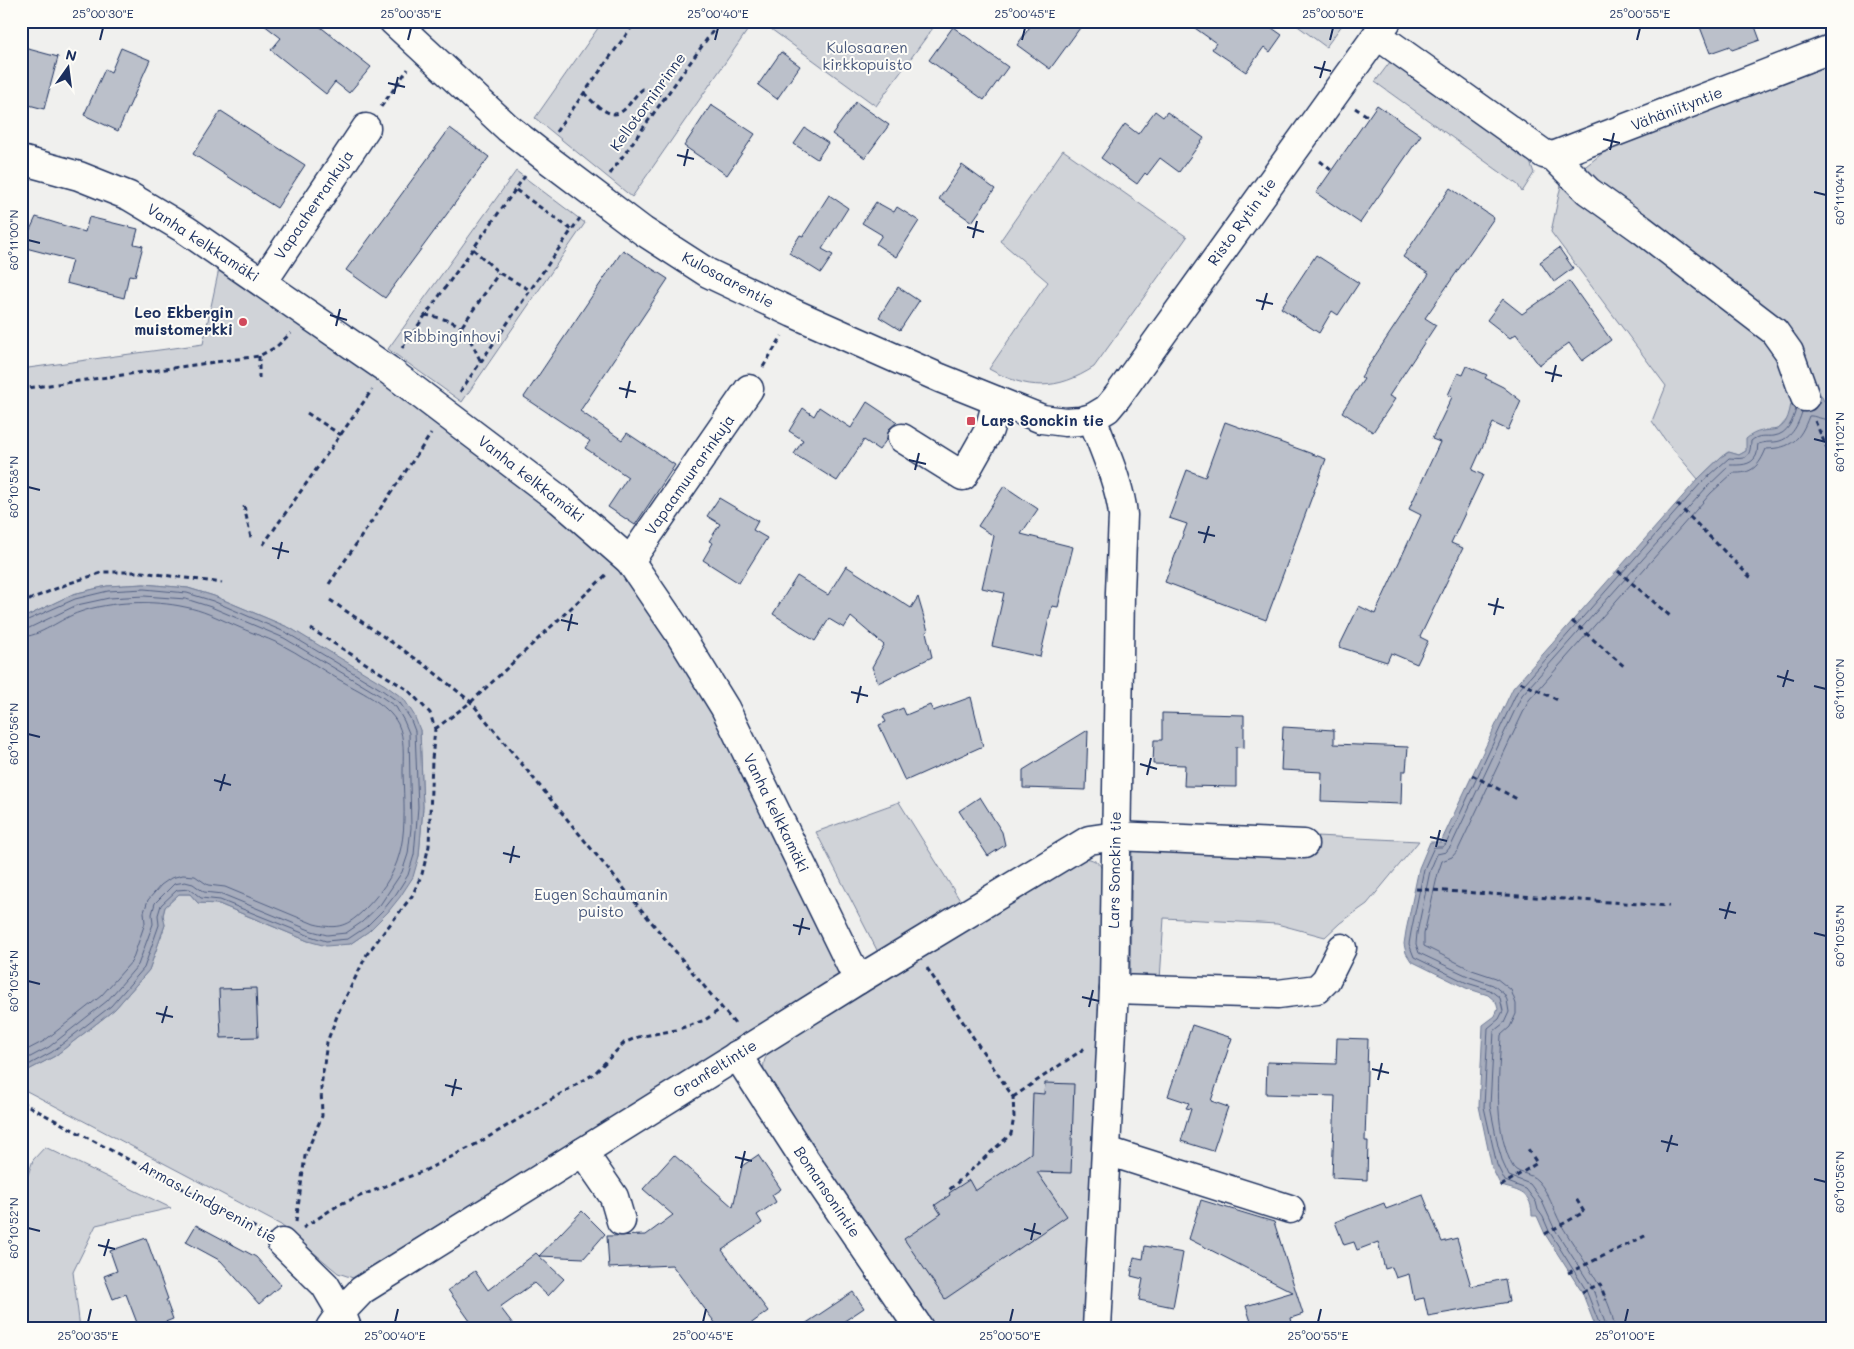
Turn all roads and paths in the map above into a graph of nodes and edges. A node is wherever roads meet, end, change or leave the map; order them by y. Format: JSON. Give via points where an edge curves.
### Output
{"nodes":[{"id":1,"x":393,"y":21,"type":"edge"},
{"id":2,"x":636,"y":21,"type":"edge"},
{"id":3,"x":720,"y":21,"type":"edge"},
{"id":4,"x":1382,"y":28,"type":"edge"},
{"id":5,"x":1833,"y":48,"type":"edge"},
{"id":6,"x":424,"y":50,"type":"junction"},
{"id":7,"x":584,"y":93,"type":"junction"},
{"id":8,"x":665,"y":98,"type":"junction"},
{"id":9,"x":1353,"y":107,"type":"dead end"},
{"id":10,"x":1369,"y":117,"type":"dead end"},
{"id":11,"x":366,"y":128,"type":"joint"},
{"id":12,"x":1553,"y":156,"type":"junction"},
{"id":13,"x":1315,"y":158,"type":"dead end"},
{"id":14,"x":21,"y":160,"type":"edge"},
{"id":15,"x":535,"y":162,"type":"junction"},
{"id":16,"x":1332,"y":171,"type":"dead end"},
{"id":17,"x":516,"y":190,"type":"junction"},
{"id":18,"x":590,"y":204,"type":"junction"},
{"id":19,"x":572,"y":230,"type":"junction"},
{"id":20,"x":473,"y":249,"type":"junction"},
{"id":21,"x":499,"y":274,"type":"junction"},
{"id":22,"x":263,"y":282,"type":"junction"},
{"id":23,"x":530,"y":290,"type":"junction"},
{"id":24,"x":793,"y":313,"type":"junction"},
{"id":25,"x":426,"y":315,"type":"junction"},
{"id":26,"x":310,"y":316,"type":"junction"},
{"id":27,"x":462,"y":326,"type":"junction"},
{"id":28,"x":258,"y":356,"type":"junction"},
{"id":29,"x":481,"y":362,"type":"junction"},
{"id":30,"x":387,"y":369,"type":"junction"},
{"id":31,"x":260,"y":378,"type":"dead end"},
{"id":32,"x":466,"y":383,"type":"dead end"},
{"id":33,"x":21,"y":389,"type":"edge"},
{"id":34,"x":749,"y":389,"type":"joint"},
{"id":35,"x":1805,"y":397,"type":"dead end"},
{"id":36,"x":997,"y":401,"type":"junction"},
{"id":37,"x":307,"y":413,"type":"dead end"},
{"id":38,"x":446,"y":413,"type":"junction"},
{"id":39,"x":1092,"y":418,"type":"junction"},
{"id":40,"x":1821,"y":434,"type":"dead end"},
{"id":41,"x":341,"y":435,"type":"junction"},
{"id":42,"x":902,"y":438,"type":"dead end"},
{"id":43,"x":1833,"y":462,"type":"edge"},
{"id":44,"x":1676,"y":504,"type":"dead end"},
{"id":45,"x":244,"y":506,"type":"dead end"},
{"id":46,"x":251,"y":538,"type":"dead end"},
{"id":47,"x":263,"y":545,"type":"dead end"},
{"id":48,"x":630,"y":561,"type":"junction"},
{"id":49,"x":1618,"y":571,"type":"dead end"},
{"id":50,"x":1751,"y":578,"type":"dead end"},
{"id":51,"x":222,"y":583,"type":"dead end"},
{"id":52,"x":329,"y":584,"type":"dead end"},
{"id":53,"x":330,"y":600,"type":"dead end"},
{"id":54,"x":21,"y":605,"type":"edge"},
{"id":55,"x":1670,"y":616,"type":"dead end"},
{"id":56,"x":1572,"y":621,"type":"dead end"},
{"id":57,"x":310,"y":629,"type":"dead end"},
{"id":58,"x":1626,"y":668,"type":"dead end"},
{"id":59,"x":1520,"y":682,"type":"dead end"},
{"id":60,"x":1560,"y":701,"type":"dead end"},
{"id":61,"x":471,"y":702,"type":"junction"},
{"id":62,"x":435,"y":729,"type":"junction"},
{"id":63,"x":1472,"y":775,"type":"dead end"},
{"id":64,"x":1519,"y":800,"type":"dead end"},
{"id":65,"x":1116,"y":836,"type":"junction"},
{"id":66,"x":1304,"y":844,"type":"dead end"},
{"id":67,"x":1416,"y":889,"type":"dead end"},
{"id":68,"x":1669,"y":906,"type":"dead end"},
{"id":69,"x":912,"y":947,"type":"junction"},
{"id":70,"x":1342,"y":948,"type":"dead end"},
{"id":71,"x":858,"y":980,"type":"junction"},
{"id":72,"x":1114,"y":989,"type":"junction"},
{"id":73,"x":722,"y":1008,"type":"junction"},
{"id":74,"x":1111,"y":1038,"type":"junction"},
{"id":75,"x":745,"y":1050,"type":"junction"},
{"id":76,"x":1013,"y":1097,"type":"junction"},
{"id":77,"x":21,"y":1102,"type":"edge"},
{"id":78,"x":1528,"y":1149,"type":"dead end"},
{"id":79,"x":1107,"y":1151,"type":"junction"},
{"id":80,"x":583,"y":1152,"type":"junction"},
{"id":81,"x":1501,"y":1186,"type":"dead end"},
{"id":82,"x":948,"y":1191,"type":"dead end"},
{"id":83,"x":1575,"y":1197,"type":"dead end"},
{"id":84,"x":1290,"y":1209,"type":"dead end"},
{"id":85,"x":621,"y":1221,"type":"dead end"},
{"id":86,"x":1545,"y":1234,"type":"dead end"},
{"id":87,"x":1647,"y":1235,"type":"dead end"},
{"id":88,"x":289,"y":1242,"type":"junction"},
{"id":89,"x":1568,"y":1273,"type":"dead end"},
{"id":90,"x":1582,"y":1292,"type":"dead end"},
{"id":91,"x":1606,"y":1300,"type":"dead end"},
{"id":92,"x":339,"y":1322,"type":"edge"},
{"id":93,"x":919,"y":1328,"type":"edge"},
{"id":94,"x":1097,"y":1328,"type":"edge"}],
"edges":[{"from":1,"to":6,"type":"street","name":"Kulosaarentie"},
{"from":2,"to":7,"type":"path"},
{"from":3,"to":8,"type":"path","name":"Kellotorninrinne"},
{"from":4,"to":12,"type":"street","via":[[1544,154]]},
{"from":4,"to":39,"type":"street","name":"Risto Rytin tie","via":[[1117,397]]},
{"from":5,"to":12,"type":"street","name":"Vähäniityntie"},
{"from":6,"to":11,"type":"path"},
{"from":6,"to":15,"type":"street","name":"Kulosaarentie","via":[[508,128]]},
{"from":7,"to":8,"type":"path","via":[[597,105],[615,114],[621,112],[643,89]]},
{"from":7,"to":15,"type":"path"},
{"from":8,"to":18,"type":"path","name":"Kellotorninrinne"},
{"from":9,"to":10,"type":"path"},
{"from":11,"to":22,"type":"street","name":"Vapaaherrankuja"},
{"from":12,"to":35,"type":"street","via":[[1588,191],[1774,331],[1788,352]]},
{"from":13,"to":16,"type":"path"},
{"from":14,"to":22,"type":"street","name":"Vanha kelkkamäki","via":[[79,176],[128,196]]},
{"from":15,"to":17,"type":"path"},
{"from":15,"to":18,"type":"street","name":"Kulosaarentie"},
{"from":17,"to":19,"type":"path"},
{"from":17,"to":20,"type":"path"},
{"from":18,"to":19,"type":"path","name":"Kellotorninrinne"},
{"from":18,"to":24,"type":"street","name":"Kulosaarentie","via":[[643,231],[708,273]]},
{"from":19,"to":23,"type":"path","name":"Kellotorninrinne"},
{"from":20,"to":21,"type":"path"},
{"from":20,"to":25,"type":"path"},
{"from":21,"to":23,"type":"path"},
{"from":21,"to":27,"type":"path"},
{"from":22,"to":26,"type":"street","name":"Vanha kelkkamäki"},
{"from":23,"to":29,"type":"path","name":"Kellotorninrinne"},
{"from":24,"to":34,"type":"path","via":[[785,332]]},
{"from":24,"to":36,"type":"street","name":"Kulosaarentie"},
{"from":25,"to":27,"type":"path"},
{"from":25,"to":30,"type":"path"},
{"from":26,"to":28,"type":"path","via":[[276,347]]},
{"from":26,"to":30,"type":"street","name":"Vanha kelkkamäki"},
{"from":27,"to":29,"type":"path"},
{"from":28,"to":31,"type":"path"},
{"from":28,"to":33,"type":"path"},
{"from":29,"to":32,"type":"path","name":"Kellotorninrinne"},
{"from":30,"to":38,"type":"street","name":"Vanha kelkkamäki"},
{"from":30,"to":41,"type":"path"},
{"from":34,"to":48,"type":"street","name":"Vapaamuurarinkuja"},
{"from":36,"to":39,"type":"street","name":"Kulosaarentie","via":[[1042,419],[1065,422]]},
{"from":36,"to":42,"type":"street","via":[[989,430],[963,476]]},
{"from":37,"to":41,"type":"path"},
{"from":38,"to":48,"type":"street","name":"Vanha kelkkamäki","via":[[560,500]]},
{"from":38,"to":52,"type":"path"},
{"from":39,"to":65,"type":"street","name":"Lars Sonckin tie","via":[[1122,506]]},
{"from":40,"to":43,"type":"path"},
{"from":41,"to":47,"type":"path"},
{"from":44,"to":50,"type":"path"},
{"from":45,"to":46,"type":"path"},
{"from":48,"to":61,"type":"path","via":[[612,570]]},
{"from":48,"to":71,"type":"street","name":"Vanha kelkkamäki","via":[[725,708]]},
{"from":49,"to":55,"type":"path"},
{"from":51,"to":54,"type":"path","via":[[142,572],[104,572]]},
{"from":53,"to":61,"type":"path","via":[[425,665]]},
{"from":56,"to":58,"type":"path"},
{"from":57,"to":62,"type":"path","via":[[408,690],[430,713]]},
{"from":59,"to":60,"type":"path"},
{"from":61,"to":62,"type":"path"},
{"from":61,"to":73,"type":"path"},
{"from":62,"to":88,"type":"path","via":[[429,846],[422,874],[412,896],[367,954],[327,1042],[321,1087],[322,1116],[305,1156]]},
{"from":63,"to":64,"type":"path"},
{"from":65,"to":66,"type":"street","name":"Granfeltintie"},
{"from":65,"to":69,"type":"street","name":"Granfeltintie","via":[[1089,840]]},
{"from":65,"to":72,"type":"street","name":"Lars Sonckin tie"},
{"from":67,"to":68,"type":"path"},
{"from":69,"to":71,"type":"street","name":"Granfeltintie"},
{"from":69,"to":76,"type":"path"},
{"from":70,"to":72,"type":"street","via":[[1326,980],[1317,989],[1278,994]]},
{"from":71,"to":75,"type":"street","name":"Granfeltintie"},
{"from":72,"to":74,"type":"street","name":"Lars Sonckin tie"},
{"from":73,"to":75,"type":"path"},
{"from":73,"to":88,"type":"path","via":[[705,1020],[624,1043],[594,1074],[480,1142],[426,1170],[340,1204]]},
{"from":74,"to":76,"type":"path","via":[[1086,1047]]},
{"from":74,"to":79,"type":"street","name":"Lars Sonckin tie"},
{"from":75,"to":80,"type":"street","name":"Granfeltintie"},
{"from":75,"to":93,"type":"street","name":"Bomansonintie","via":[[803,1157]]},
{"from":76,"to":82,"type":"path","via":[[1011,1134]]},
{"from":77,"to":88,"type":"path","name":"Armas Lindgrenin tie"},
{"from":78,"to":81,"type":"path","via":[[1537,1163]]},
{"from":79,"to":84,"type":"street"},
{"from":79,"to":94,"type":"street","name":"Lars Sonckin tie"},
{"from":80,"to":85,"type":"street","via":[[614,1197]]},
{"from":80,"to":92,"type":"street","name":"Granfeltintie","via":[[362,1290]]},
{"from":83,"to":86,"type":"path","via":[[1584,1212]]},
{"from":87,"to":89,"type":"path"},
{"from":88,"to":92,"type":"street","name":"Armas Lindgrenin tie","via":[[326,1285]]},
{"from":90,"to":91,"type":"path","via":[[1600,1284]]}]}
